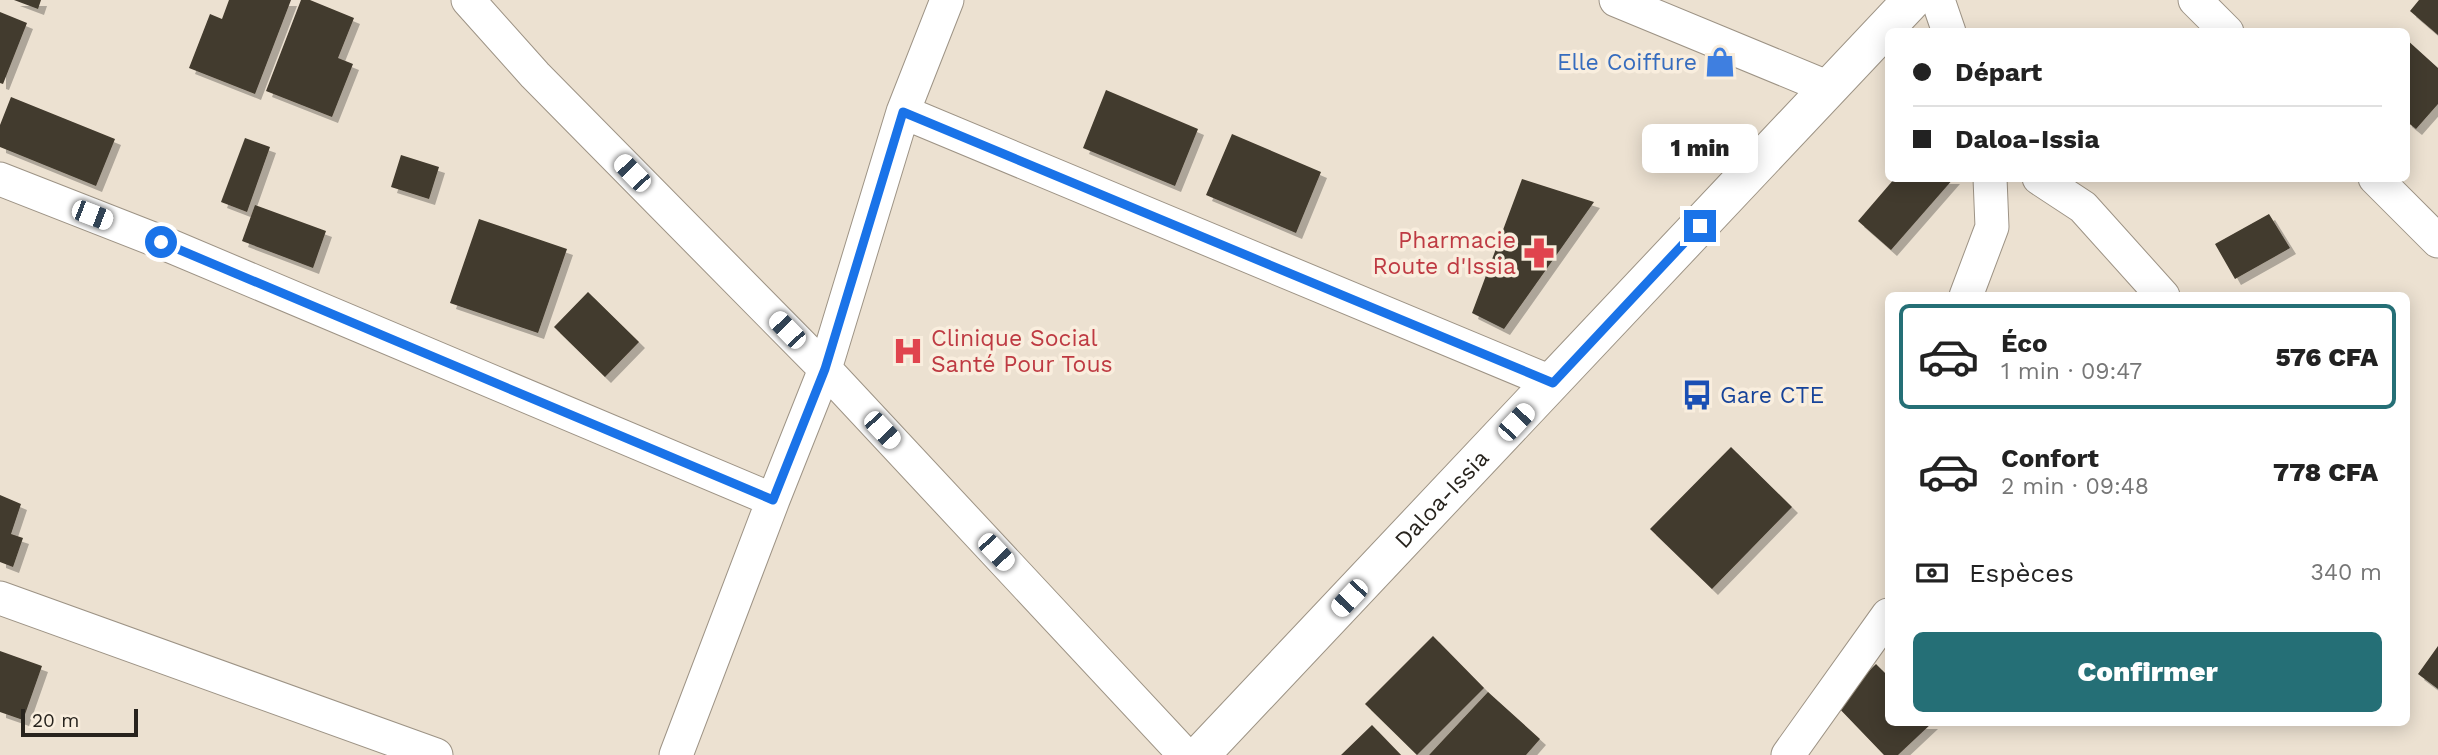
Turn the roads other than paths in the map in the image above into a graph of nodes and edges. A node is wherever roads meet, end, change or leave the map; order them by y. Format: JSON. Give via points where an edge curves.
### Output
{"nodes":[{"id":1,"x":468,"y":0,"type":"edge"},
{"id":2,"x":947,"y":0,"type":"edge"},
{"id":3,"x":1616,"y":0,"type":"edge"},
{"id":4,"x":1912,"y":0,"type":"edge"},
{"id":5,"x":1938,"y":0,"type":"edge"},
{"id":6,"x":2195,"y":0,"type":"edge"},
{"id":7,"x":1886,"y":28,"type":"edge"},
{"id":8,"x":1948,"y":28,"type":"edge"},
{"id":9,"x":2223,"y":28,"type":"edge"},
{"id":10,"x":1885,"y":29,"type":"edge"},
{"id":11,"x":1829,"y":88,"type":"junction"},
{"id":12,"x":903,"y":112,"type":"junction"},
{"id":13,"x":0,"y":178,"type":"edge"},
{"id":14,"x":1990,"y":182,"type":"edge"},
{"id":15,"x":2045,"y":182,"type":"edge"},
{"id":16,"x":2379,"y":182,"type":"edge"},
{"id":17,"x":2438,"y":242,"type":"edge"},
{"id":18,"x":1968,"y":292,"type":"edge"},
{"id":19,"x":2156,"y":292,"type":"edge"},
{"id":20,"x":825,"y":369,"type":"junction"},
{"id":21,"x":1553,"y":383,"type":"junction"},
{"id":22,"x":773,"y":500,"type":"junction"},
{"id":23,"x":0,"y":598,"type":"edge"},
{"id":24,"x":1885,"y":619,"type":"edge"},
{"id":25,"x":436,"y":755,"type":"edge"},
{"id":26,"x":676,"y":755,"type":"edge"},
{"id":27,"x":1185,"y":755,"type":"edge"},
{"id":28,"x":1200,"y":755,"type":"edge"},
{"id":29,"x":1788,"y":755,"type":"edge"}],
"edges":[{"from":1,"to":20,"type":"street"},
{"from":2,"to":12,"type":"street"},
{"from":3,"to":11,"type":"street"},
{"from":4,"to":7,"type":"main road","name":"Daloa-Issia"},
{"from":5,"to":8,"type":"street"},
{"from":6,"to":9,"type":"street"},
{"from":10,"to":11,"type":"main road","name":"Daloa-Issia"},
{"from":11,"to":21,"type":"main road","name":"Daloa-Issia"},
{"from":12,"to":20,"type":"street"},
{"from":12,"to":21,"type":"street"},
{"from":13,"to":22,"type":"street"},
{"from":14,"to":18,"type":"street","via":[[1992,227]]},
{"from":15,"to":19,"type":"street","via":[[2083,207]]},
{"from":16,"to":17,"type":"street"},
{"from":20,"to":22,"type":"street"},
{"from":20,"to":27,"type":"street"},
{"from":21,"to":28,"type":"main road","name":"Daloa-Issia"},
{"from":22,"to":26,"type":"street"},
{"from":23,"to":25,"type":"street"},
{"from":24,"to":29,"type":"street"}]}
